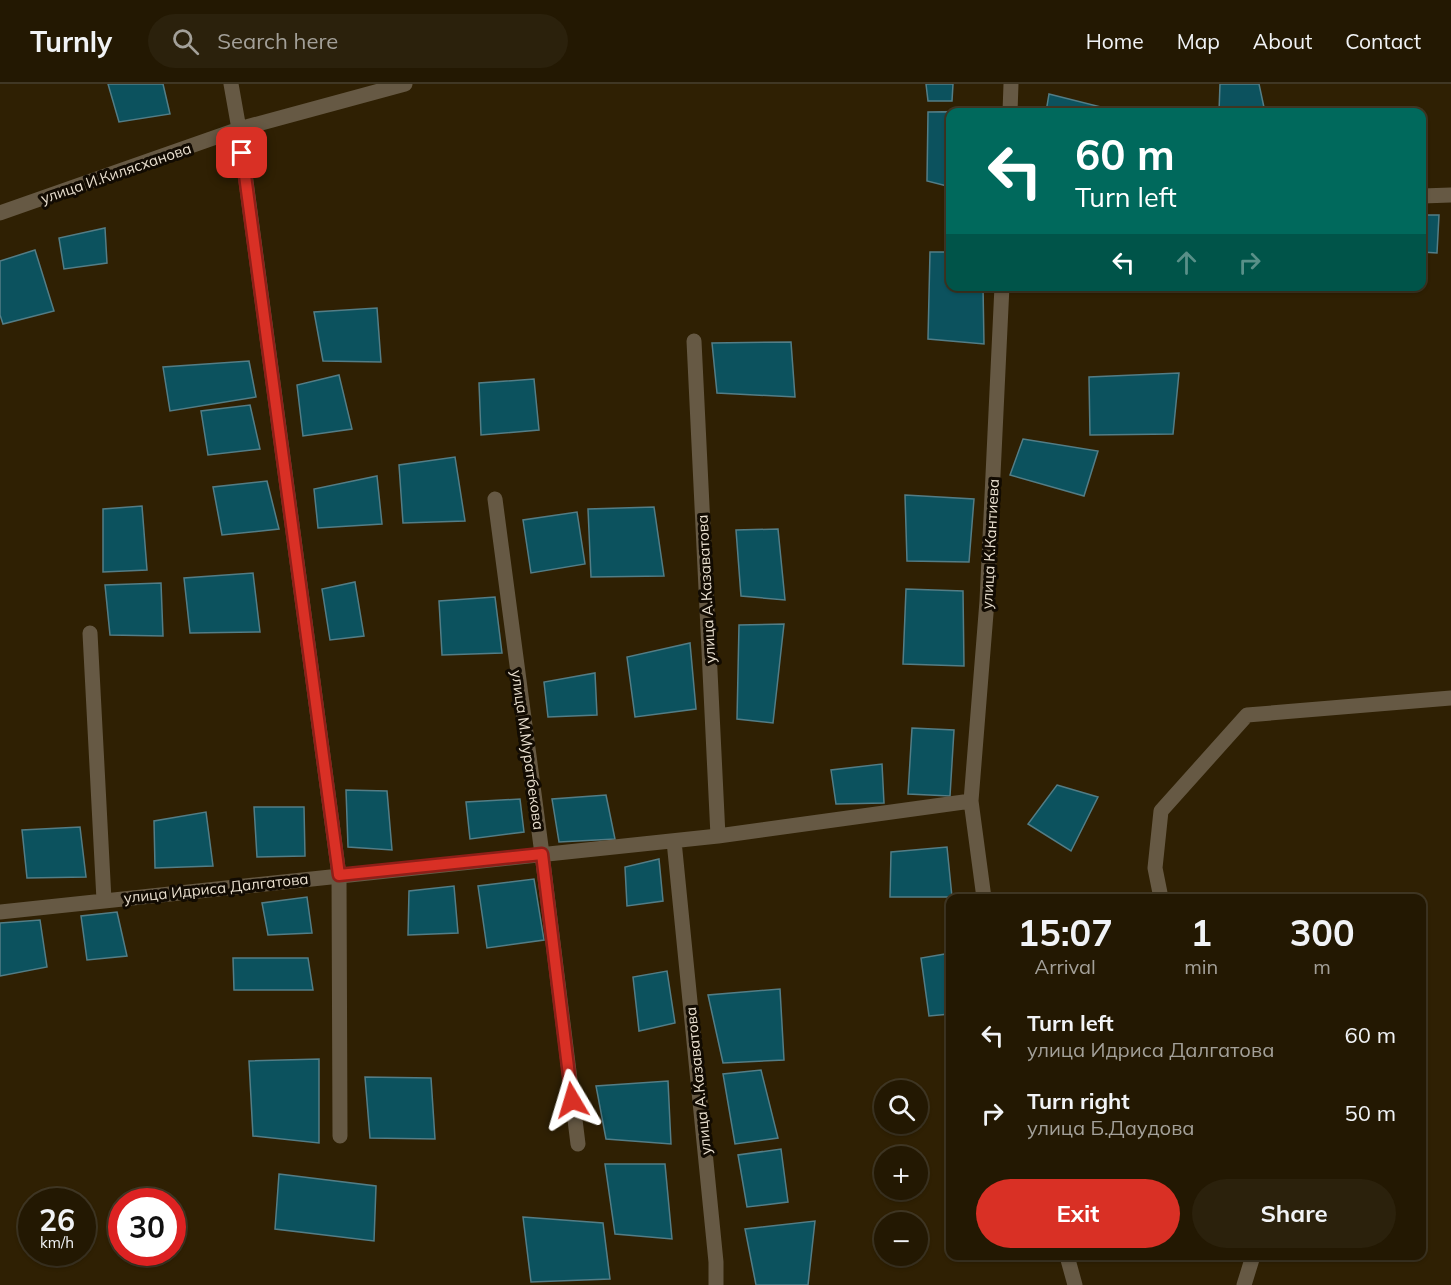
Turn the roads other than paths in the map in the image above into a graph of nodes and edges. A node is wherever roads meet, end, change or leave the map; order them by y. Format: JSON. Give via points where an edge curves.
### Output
{"nodes":[{"id":1,"x":231,"y":84,"type":"edge"},
{"id":2,"x":405,"y":84,"type":"edge"},
{"id":3,"x":1011,"y":84,"type":"edge"},
{"id":4,"x":1010,"y":108,"type":"edge"},
{"id":5,"x":239,"y":129,"type":"junction"},
{"id":6,"x":1451,"y":195,"type":"edge"},
{"id":7,"x":1426,"y":196,"type":"edge"},
{"id":8,"x":0,"y":213,"type":"edge"},
{"id":9,"x":1002,"y":291,"type":"edge"},
{"id":10,"x":694,"y":341,"type":"dead end"},
{"id":11,"x":495,"y":499,"type":"dead end"},
{"id":12,"x":90,"y":633,"type":"dead end"},
{"id":13,"x":1451,"y":698,"type":"edge"},
{"id":14,"x":971,"y":801,"type":"junction"},
{"id":15,"x":718,"y":836,"type":"junction"},
{"id":16,"x":674,"y":841,"type":"junction"},
{"id":17,"x":542,"y":854,"type":"junction"},
{"id":18,"x":339,"y":875,"type":"junction"},
{"id":19,"x":983,"y":894,"type":"edge"},
{"id":20,"x":1160,"y":894,"type":"edge"},
{"id":21,"x":104,"y":900,"type":"junction"},
{"id":22,"x":0,"y":912,"type":"edge"},
{"id":23,"x":340,"y":1136,"type":"dead end"},
{"id":24,"x":578,"y":1144,"type":"dead end"},
{"id":25,"x":1068,"y":1260,"type":"edge"},
{"id":26,"x":1252,"y":1260,"type":"edge"},
{"id":27,"x":716,"y":1285,"type":"edge"},
{"id":28,"x":1075,"y":1285,"type":"edge"},
{"id":29,"x":1244,"y":1285,"type":"edge"}],
"edges":[{"from":1,"to":5,"type":"street"},
{"from":2,"to":5,"type":"street","name":"улица И.Килясханова"},
{"from":3,"to":4,"type":"street"},
{"from":5,"to":8,"type":"street","name":"улица И.Килясханова"},
{"from":5,"to":18,"type":"street"},
{"from":6,"to":7,"type":"street"},
{"from":9,"to":14,"type":"street","name":"улица К.Кантиева","via":[[987,601]]},
{"from":10,"to":15,"type":"street","name":"улица А.Казаватова"},
{"from":11,"to":17,"type":"street","name":"улица М.Муратбекова"},
{"from":12,"to":21,"type":"street"},
{"from":13,"to":20,"type":"street","via":[[1247,715],[1161,811],[1155,868]]},
{"from":14,"to":15,"type":"street","name":"улица Идриса Далгатова"},
{"from":14,"to":19,"type":"street","name":"улица К.Кантиева"},
{"from":15,"to":16,"type":"street","name":"улица Идриса Далгатова"},
{"from":16,"to":17,"type":"street","name":"улица Идриса Далгатова"},
{"from":16,"to":27,"type":"street","name":"улица А.Казаватова"},
{"from":17,"to":18,"type":"street","name":"улица Идриса Далгатова"},
{"from":17,"to":24,"type":"street","name":"улица М.Муратбекова"},
{"from":18,"to":21,"type":"street","name":"улица Идриса Далгатова"},
{"from":18,"to":23,"type":"street"},
{"from":21,"to":22,"type":"street","name":"улица Идриса Далгатова"},
{"from":25,"to":28,"type":"street"},
{"from":26,"to":29,"type":"street"}]}
